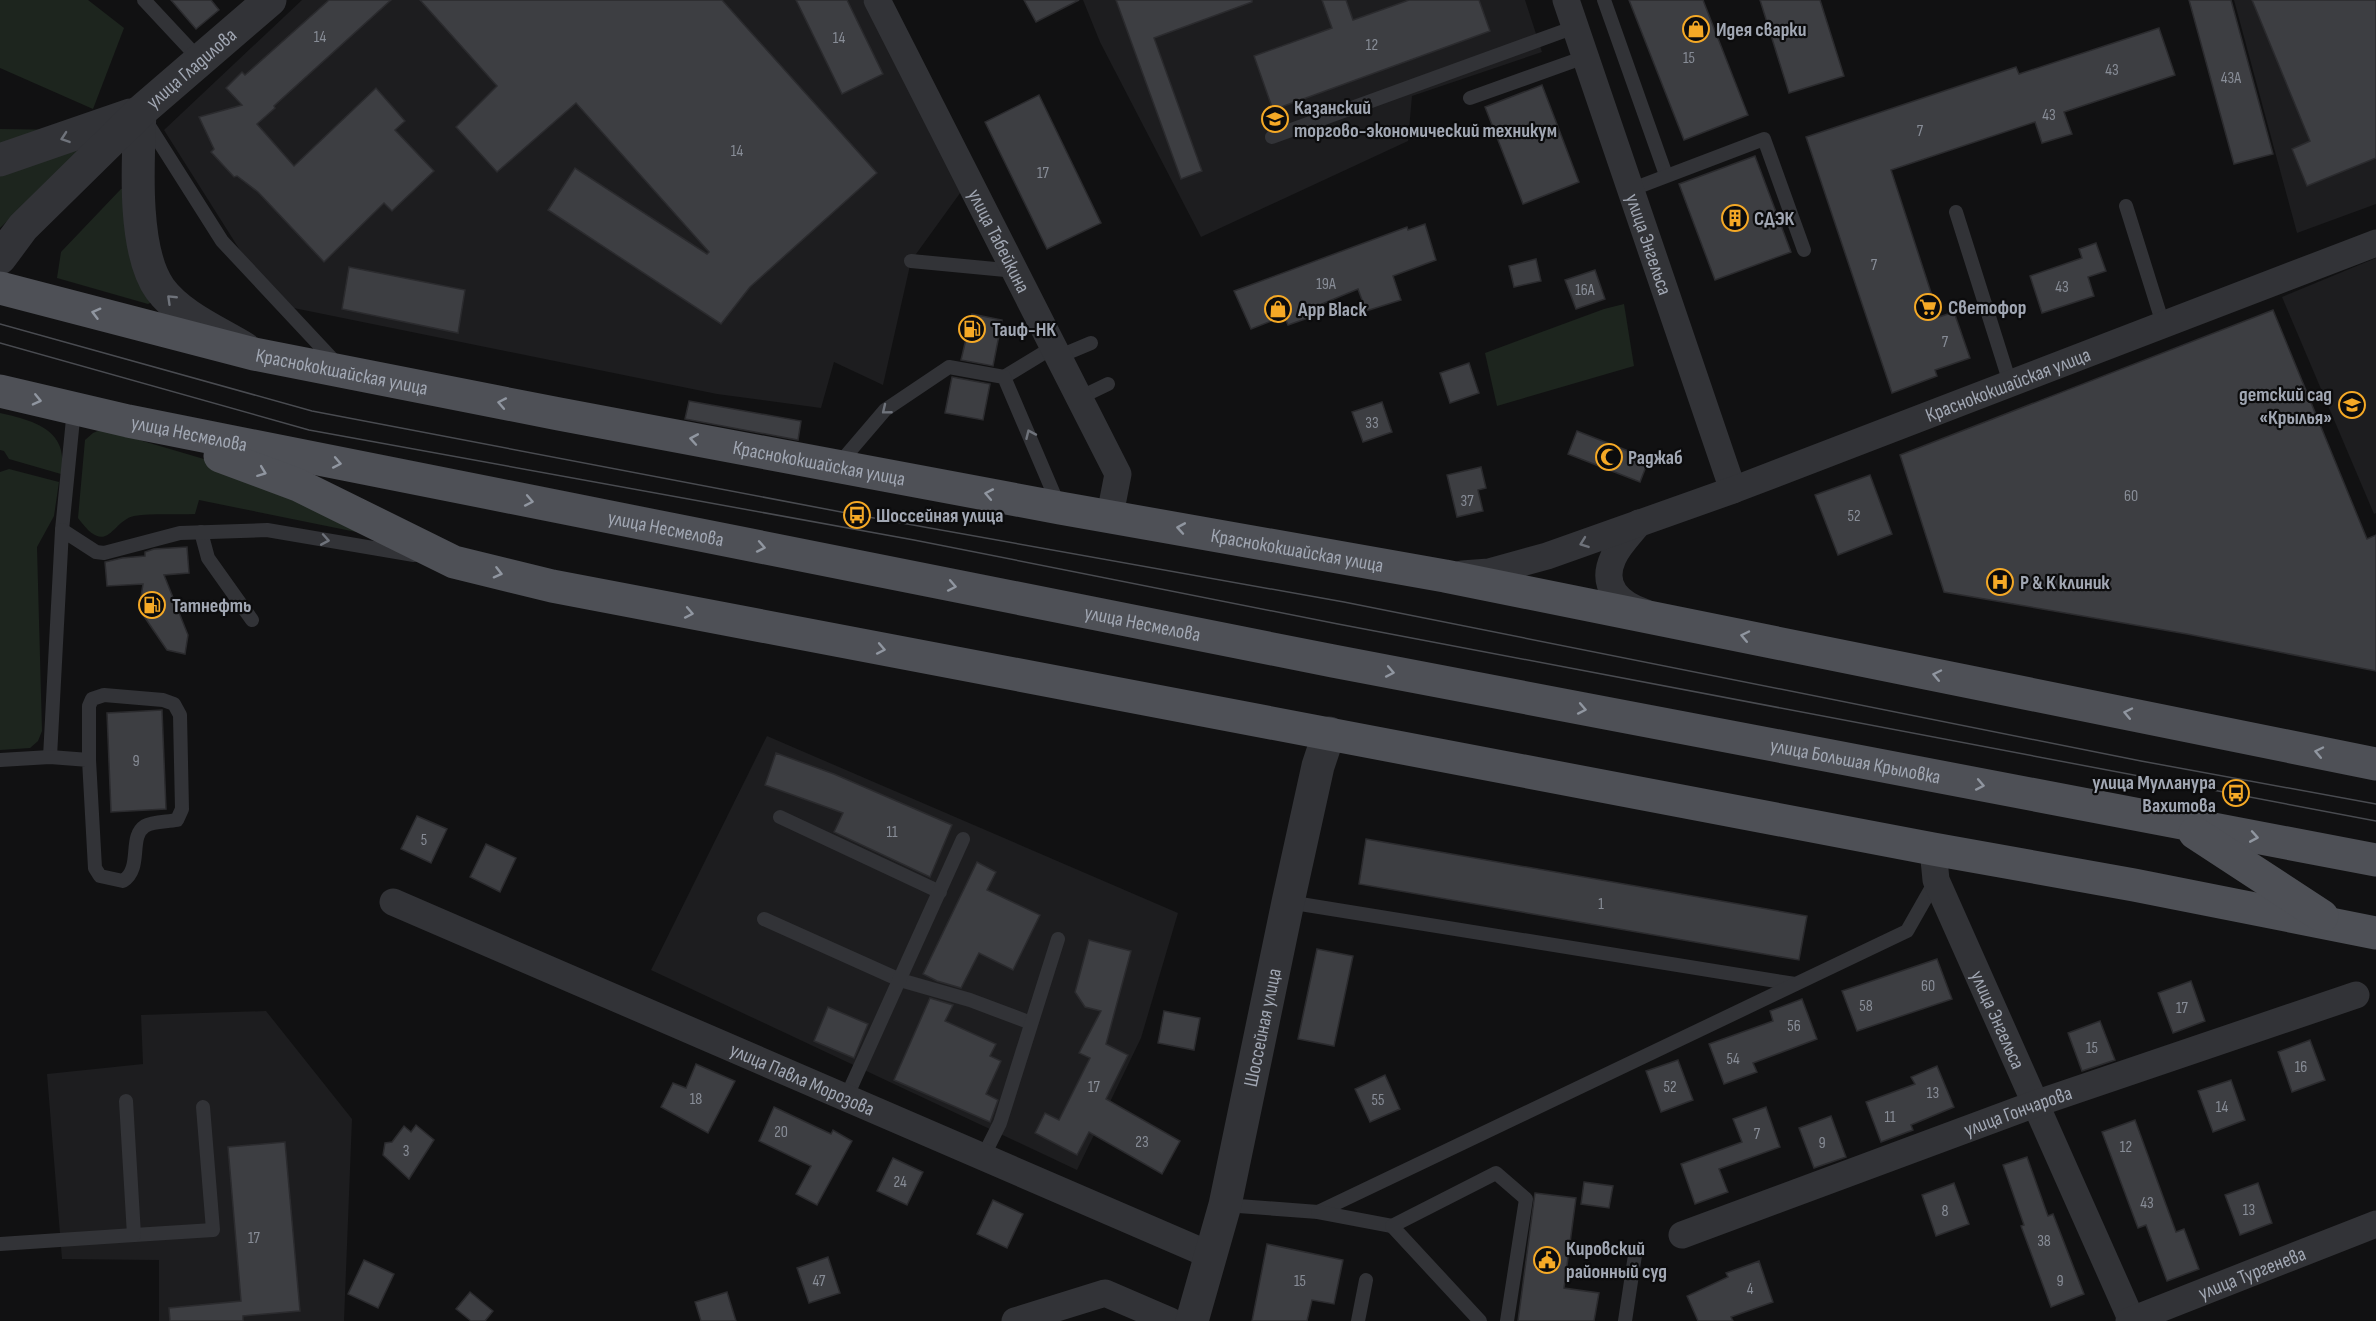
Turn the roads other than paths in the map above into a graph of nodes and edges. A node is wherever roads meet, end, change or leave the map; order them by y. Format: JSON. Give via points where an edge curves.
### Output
{"nodes":[{"id":1,"x":144,"y":0,"type":"edge"},
{"id":2,"x":270,"y":0,"type":"edge"},
{"id":3,"x":877,"y":0,"type":"edge"},
{"id":4,"x":1566,"y":0,"type":"edge"},
{"id":5,"x":1604,"y":0,"type":"edge"},
{"id":6,"x":1575,"y":27,"type":"junction"},
{"id":7,"x":1585,"y":57,"type":"junction"},
{"id":8,"x":200,"y":60,"type":"junction"},
{"id":9,"x":1470,"y":98,"type":"dead end"},
{"id":10,"x":140,"y":112,"type":"junction"},
{"id":11,"x":1272,"y":137,"type":"dead end"},
{"id":12,"x":0,"y":160,"type":"edge"},
{"id":13,"x":1666,"y":175,"type":"junction"},
{"id":14,"x":1630,"y":190,"type":"junction"},
{"id":15,"x":2126,"y":206,"type":"dead end"},
{"id":16,"x":1956,"y":212,"type":"dead end"},
{"id":17,"x":2376,"y":243,"type":"edge"},
{"id":18,"x":1804,"y":250,"type":"dead end"},
{"id":19,"x":0,"y":258,"type":"edge"},
{"id":20,"x":911,"y":261,"type":"dead end"},
{"id":21,"x":1017,"y":271,"type":"junction"},
{"id":22,"x":0,"y":288,"type":"edge"},
{"id":23,"x":2163,"y":324,"type":"junction"},
{"id":24,"x":1091,"y":343,"type":"dead end"},
{"id":25,"x":1058,"y":351,"type":"junction"},
{"id":26,"x":254,"y":354,"type":"junction"},
{"id":27,"x":345,"y":372,"type":"junction"},
{"id":28,"x":1004,"y":377,"type":"junction"},
{"id":29,"x":2010,"y":383,"type":"junction"},
{"id":30,"x":1108,"y":384,"type":"dead end"},
{"id":31,"x":0,"y":391,"type":"edge"},
{"id":32,"x":1081,"y":397,"type":"junction"},
{"id":33,"x":74,"y":408,"type":"junction"},
{"id":34,"x":128,"y":421,"type":"junction"},
{"id":35,"x":838,"y":465,"type":"junction"},
{"id":36,"x":1733,"y":490,"type":"junction"},
{"id":37,"x":1060,"y":508,"type":"junction"},
{"id":38,"x":1110,"y":515,"type":"junction"},
{"id":39,"x":1639,"y":523,"type":"junction"},
{"id":40,"x":62,"y":530,"type":"junction"},
{"id":41,"x":201,"y":532,"type":"junction"},
{"id":42,"x":454,"y":562,"type":"junction"},
{"id":43,"x":1445,"y":576,"type":"junction"},
{"id":44,"x":252,"y":620,"type":"dead end"},
{"id":45,"x":1692,"y":625,"type":"junction"},
{"id":46,"x":1333,"y":661,"type":"joint"},
{"id":47,"x":1329,"y":732,"type":"junction"},
{"id":48,"x":50,"y":757,"type":"junction"},
{"id":49,"x":0,"y":760,"type":"edge"},
{"id":50,"x":88,"y":760,"type":"junction"},
{"id":51,"x":2376,"y":764,"type":"edge"},
{"id":52,"x":780,"y":817,"type":"dead end"},
{"id":53,"x":2182,"y":824,"type":"junction"},
{"id":54,"x":963,"y":839,"type":"dead end"},
{"id":55,"x":2376,"y":860,"type":"edge"},
{"id":56,"x":1934,"y":865,"type":"junction"},
{"id":57,"x":940,"y":892,"type":"junction"},
{"id":58,"x":393,"y":902,"type":"dead end"},
{"id":59,"x":1288,"y":902,"type":"junction"},
{"id":60,"x":764,"y":919,"type":"dead end"},
{"id":61,"x":2336,"y":926,"type":"junction"},
{"id":62,"x":2376,"y":933,"type":"edge"},
{"id":63,"x":1058,"y":939,"type":"dead end"},
{"id":64,"x":900,"y":980,"type":"junction"},
{"id":65,"x":1796,"y":984,"type":"junction"},
{"id":66,"x":2356,"y":995,"type":"dead end"},
{"id":67,"x":1031,"y":1023,"type":"junction"},
{"id":68,"x":846,"y":1098,"type":"junction"},
{"id":69,"x":126,"y":1101,"type":"dead end"},
{"id":70,"x":2035,"y":1104,"type":"junction"},
{"id":71,"x":203,"y":1107,"type":"dead end"},
{"id":72,"x":983,"y":1157,"type":"junction"},
{"id":73,"x":1225,"y":1205,"type":"junction"},
{"id":74,"x":1318,"y":1212,"type":"junction"},
{"id":75,"x":2376,"y":1224,"type":"edge"},
{"id":76,"x":1392,"y":1226,"type":"junction"},
{"id":77,"x":134,"y":1235,"type":"junction"},
{"id":78,"x":1682,"y":1235,"type":"dead end"},
{"id":79,"x":0,"y":1244,"type":"edge"},
{"id":80,"x":1210,"y":1255,"type":"junction"},
{"id":81,"x":1635,"y":1255,"type":"dead end"},
{"id":82,"x":1366,"y":1280,"type":"dead end"},
{"id":83,"x":1017,"y":1321,"type":"edge"},
{"id":84,"x":1170,"y":1321,"type":"edge"},
{"id":85,"x":1192,"y":1321,"type":"edge"},
{"id":86,"x":1358,"y":1321,"type":"edge"},
{"id":87,"x":1480,"y":1321,"type":"edge"},
{"id":88,"x":1507,"y":1321,"type":"edge"},
{"id":89,"x":1626,"y":1321,"type":"edge"},
{"id":90,"x":2131,"y":1321,"type":"edge"}],
"edges":[{"from":1,"to":8,"type":"lane"},
{"from":2,"to":8,"type":"street","name":"улица Гладилова"},
{"from":3,"to":21,"type":"street","name":"улица Табейкина"},
{"from":4,"to":6,"type":"street","name":"улица Энгельса"},
{"from":5,"to":13,"type":"lane"},
{"from":6,"to":7,"type":"street","name":"улица Энгельса"},
{"from":6,"to":11,"type":"lane"},
{"from":7,"to":9,"type":"lane"},
{"from":7,"to":14,"type":"street","name":"улица Энгельса"},
{"from":8,"to":10,"type":"street","name":"улица Гладилова"},
{"from":10,"to":12,"type":"street","one_way":true},
{"from":10,"to":19,"type":"street","name":"улица Гладилова","via":[[23,227]]},
{"from":26,"to":10,"type":"street","one_way":true,"via":[[183,311],[160,289],[147,260],[142,234],[138,180]]},
{"from":10,"to":27,"type":"lane","via":[[222,241]]},
{"from":13,"to":14,"type":"lane"},
{"from":13,"to":18,"type":"lane","via":[[1764,140]]},
{"from":14,"to":36,"type":"street","name":"улица Энгельса"},
{"from":15,"to":23,"type":"lane"},
{"from":16,"to":29,"type":"lane"},
{"from":17,"to":23,"type":"street","name":"Краснококшайская улица"},
{"from":20,"to":21,"type":"lane"},
{"from":21,"to":25,"type":"street","name":"улица Табейкина"},
{"from":26,"to":22,"type":"main road","name":"Краснококшайская улица","one_way":true},
{"from":23,"to":29,"type":"street","name":"Краснококшайская улица"},
{"from":24,"to":25,"type":"lane"},
{"from":25,"to":28,"type":"lane"},
{"from":25,"to":32,"type":"street","name":"улица Табейкина"},
{"from":26,"to":27,"type":"main road","name":"Краснококшайская улица"},
{"from":35,"to":27,"type":"main road","name":"Краснококшайская улица","one_way":true},
{"from":28,"to":35,"type":"lane","one_way":true,"via":[[949,367],[885,410]]},
{"from":37,"to":28,"type":"lane","one_way":true},
{"from":29,"to":36,"type":"street","name":"Краснококшайская улица"},
{"from":30,"to":32,"type":"lane"},
{"from":31,"to":33,"type":"main road","name":"улица Несмелова","one_way":true},
{"from":32,"to":38,"type":"street","name":"улица Табейкина","via":[[1118,474]]},
{"from":33,"to":34,"type":"main road","name":"улица Несмелова"},
{"from":33,"to":40,"type":"lane"},
{"from":34,"to":42,"type":"main road","one_way":true,"via":[[298,485]]},
{"from":34,"to":46,"type":"main road","name":"улица Несмелова","one_way":true},
{"from":37,"to":35,"type":"main road","name":"Краснококшайская улица","one_way":true},
{"from":36,"to":39,"type":"street","name":"Краснококшайская улица"},
{"from":37,"to":38,"type":"main road","name":"Краснококшайская улица"},
{"from":43,"to":38,"type":"main road","name":"Краснококшайская улица","one_way":true},
{"from":39,"to":43,"type":"street","name":"Краснококшайская улица","one_way":true,"via":[[1508,567]]},
{"from":39,"to":45,"type":"street","via":[[1613,558],[1610,582],[1614,594],[1629,607]]},
{"from":40,"to":41,"type":"lane","via":[[104,553],[180,533]]},
{"from":40,"to":48,"type":"lane"},
{"from":41,"to":42,"type":"lane","one_way":true,"via":[[267,530]]},
{"from":41,"to":44,"type":"lane","via":[[208,558]]},
{"from":42,"to":47,"type":"main road","one_way":true,"via":[[552,586]]},
{"from":43,"to":45,"type":"main road"},
{"from":51,"to":45,"type":"main road","one_way":true},
{"from":46,"to":53,"type":"main road","name":"улица Большая Крыловка","one_way":true},
{"from":47,"to":56,"type":"main road"},
{"from":47,"to":59,"type":"street","name":"Шоссейная улица"},
{"from":48,"to":49,"type":"lane"},
{"from":48,"to":50,"type":"lane"},
{"from":50,"to":50,"type":"lane","via":[[92,699],[104,695],[174,704],[180,715],[182,809],[177,820],[150,823],[142,828],[137,837],[133,872],[123,881],[100,876],[95,868]]},
{"from":52,"to":57,"type":"lane"},
{"from":53,"to":55,"type":"main road","name":"улица Большая Крыловка","one_way":true},
{"from":53,"to":61,"type":"main road"},
{"from":54,"to":57,"type":"lane"},
{"from":56,"to":61,"type":"main road","via":[[2134,885]]},
{"from":56,"to":65,"type":"lane","via":[[1907,931]]},
{"from":56,"to":70,"type":"street","name":"улица Энгельса"},
{"from":57,"to":64,"type":"lane"},
{"from":58,"to":68,"type":"street","name":"улица Павла Морозова"},
{"from":59,"to":65,"type":"lane"},
{"from":59,"to":73,"type":"street","name":"Шоссейная улица"},
{"from":60,"to":64,"type":"lane"},
{"from":61,"to":62,"type":"main road"},
{"from":63,"to":67,"type":"lane"},
{"from":64,"to":67,"type":"lane"},
{"from":64,"to":68,"type":"lane"},
{"from":65,"to":74,"type":"lane"},
{"from":66,"to":70,"type":"street","name":"улица Гончарова"},
{"from":67,"to":72,"type":"lane","via":[[1000,1123]]},
{"from":68,"to":72,"type":"street","name":"улица Павла Морозова"},
{"from":69,"to":77,"type":"lane"},
{"from":70,"to":78,"type":"street","name":"улица Гончарова"},
{"from":70,"to":90,"type":"street","name":"улица Энгельса"},
{"from":71,"to":77,"type":"lane","via":[[213,1230]]},
{"from":72,"to":80,"type":"street","name":"улица Павла Морозова"},
{"from":73,"to":74,"type":"lane"},
{"from":73,"to":80,"type":"street","name":"Шоссейная улица"},
{"from":74,"to":76,"type":"lane"},
{"from":75,"to":90,"type":"street","name":"улица Тургенева"},
{"from":76,"to":87,"type":"lane"},
{"from":76,"to":88,"type":"lane","via":[[1496,1173],[1526,1199]]},
{"from":77,"to":79,"type":"lane"},
{"from":80,"to":85,"type":"street","name":"Шоссейная улица"},
{"from":81,"to":89,"type":"lane"},
{"from":82,"to":86,"type":"lane"},
{"from":83,"to":84,"type":"street","via":[[1105,1293]]}]}
